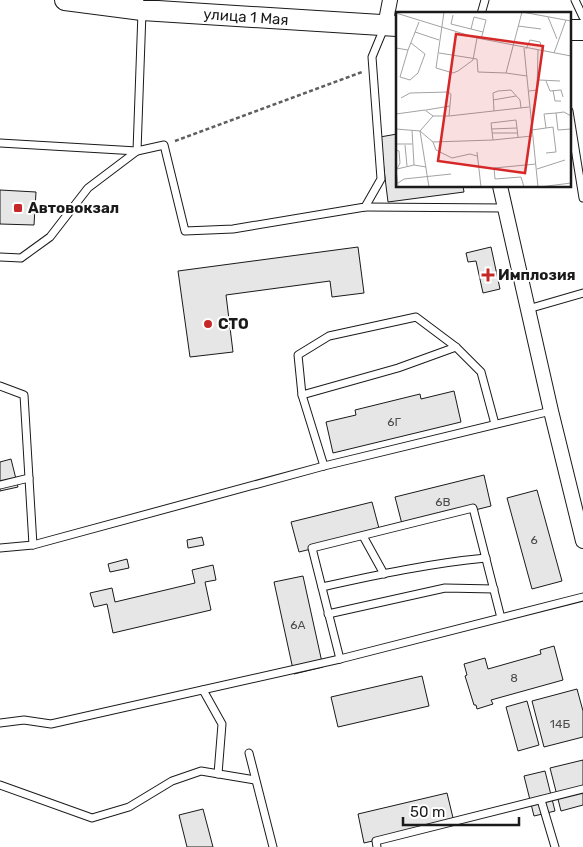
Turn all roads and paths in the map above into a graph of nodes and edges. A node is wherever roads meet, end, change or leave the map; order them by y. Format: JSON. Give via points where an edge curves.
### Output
{"nodes":[{"id":1,"x":65,"y":0,"type":"edge"},
{"id":2,"x":390,"y":0,"type":"edge"},
{"id":3,"x":575,"y":0,"type":"edge"},
{"id":4,"x":142,"y":10,"type":"junction"},
{"id":5,"x":583,"y":18,"type":"edge"},
{"id":6,"x":391,"y":26,"type":"edge"},
{"id":7,"x":570,"y":30,"type":"edge"},
{"id":8,"x":583,"y":30,"type":"edge"},
{"id":9,"x":373,"y":68,"type":"junction"},
{"id":10,"x":570,"y":116,"type":"edge"},
{"id":11,"x":0,"y":143,"type":"edge"},
{"id":12,"x":164,"y":144,"type":"junction"},
{"id":13,"x":138,"y":151,"type":"junction"},
{"id":14,"x":500,"y":188,"type":"edge"},
{"id":15,"x":583,"y":198,"type":"edge"},
{"id":16,"x":365,"y":207,"type":"junction"},
{"id":17,"x":505,"y":208,"type":"junction"},
{"id":18,"x":0,"y":257,"type":"edge"},
{"id":19,"x":583,"y":293,"type":"edge"},
{"id":20,"x":528,"y":309,"type":"junction"},
{"id":21,"x":456,"y":347,"type":"junction"},
{"id":22,"x":0,"y":386,"type":"edge"},
{"id":23,"x":302,"y":395,"type":"junction"},
{"id":24,"x":550,"y":411,"type":"junction"},
{"id":25,"x":495,"y":424,"type":"junction"},
{"id":26,"x":324,"y":466,"type":"junction"},
{"id":27,"x":29,"y":478,"type":"junction"},
{"id":28,"x":0,"y":486,"type":"edge"},
{"id":29,"x":362,"y":536,"type":"junction"},
{"id":30,"x":583,"y":542,"type":"edge"},
{"id":31,"x":33,"y":545,"type":"junction"},
{"id":32,"x":0,"y":548,"type":"edge"},
{"id":33,"x":486,"y":558,"type":"junction"},
{"id":34,"x":384,"y":574,"type":"junction"},
{"id":35,"x":322,"y":587,"type":"junction"},
{"id":36,"x":494,"y":589,"type":"junction"},
{"id":37,"x":583,"y":597,"type":"edge"},
{"id":38,"x":328,"y":614,"type":"junction"},
{"id":39,"x":501,"y":618,"type":"junction"},
{"id":40,"x":340,"y":659,"type":"junction"},
{"id":41,"x":203,"y":690,"type":"junction"},
{"id":42,"x":0,"y":723,"type":"edge"},
{"id":43,"x":249,"y":754,"type":"dead end"},
{"id":44,"x":218,"y":774,"type":"junction"},
{"id":45,"x":255,"y":780,"type":"junction"},
{"id":46,"x":0,"y":785,"type":"edge"},
{"id":47,"x":583,"y":789,"type":"edge"},
{"id":48,"x":541,"y":800,"type":"junction"},
{"id":49,"x":273,"y":847,"type":"edge"},
{"id":50,"x":377,"y":847,"type":"edge"},
{"id":51,"x":555,"y":847,"type":"edge"}],
"edges":[{"from":1,"to":4,"type":"street","name":"улица 1 Мая"},
{"from":2,"to":6,"type":"street"},
{"from":3,"to":5,"type":"lane"},
{"from":4,"to":6,"type":"street","name":"улица 1 Мая","via":[[169,9]]},
{"from":4,"to":13,"type":"lane"},
{"from":6,"to":9,"type":"lane","via":[[372,57]]},
{"from":7,"to":8,"type":"street"},
{"from":9,"to":12,"type":"path"},
{"from":9,"to":16,"type":"lane","via":[[382,179]]},
{"from":10,"to":15,"type":"lane"},
{"from":11,"to":13,"type":"lane"},
{"from":12,"to":13,"type":"lane"},
{"from":12,"to":16,"type":"lane","via":[[185,231],[233,229]]},
{"from":13,"to":18,"type":"lane","via":[[88,188],[50,237],[21,258]]},
{"from":14,"to":17,"type":"street"},
{"from":16,"to":17,"type":"lane"},
{"from":17,"to":20,"type":"street"},
{"from":19,"to":20,"type":"lane"},
{"from":20,"to":24,"type":"street"},
{"from":21,"to":23,"type":"lane","via":[[398,368]]},
{"from":21,"to":23,"type":"lane","via":[[416,317],[329,336],[298,355]]},
{"from":21,"to":25,"type":"lane","via":[[481,372]]},
{"from":22,"to":27,"type":"lane","via":[[24,395]]},
{"from":23,"to":26,"type":"lane"},
{"from":24,"to":25,"type":"lane"},
{"from":24,"to":30,"type":"street"},
{"from":25,"to":26,"type":"lane"},
{"from":26,"to":31,"type":"lane"},
{"from":27,"to":28,"type":"lane"},
{"from":27,"to":31,"type":"lane"},
{"from":29,"to":33,"type":"lane","via":[[473,508]]},
{"from":29,"to":34,"type":"lane"},
{"from":29,"to":35,"type":"lane","via":[[312,548]]},
{"from":31,"to":32,"type":"lane"},
{"from":33,"to":34,"type":"lane"},
{"from":33,"to":36,"type":"lane"},
{"from":34,"to":35,"type":"lane"},
{"from":35,"to":38,"type":"lane"},
{"from":36,"to":38,"type":"lane","via":[[445,588]]},
{"from":36,"to":39,"type":"lane"},
{"from":37,"to":39,"type":"lane"},
{"from":38,"to":40,"type":"lane"},
{"from":39,"to":40,"type":"lane"},
{"from":40,"to":41,"type":"lane"},
{"from":41,"to":42,"type":"lane","via":[[51,724],[24,720]]},
{"from":41,"to":44,"type":"lane","via":[[222,724]]},
{"from":43,"to":45,"type":"lane"},
{"from":44,"to":45,"type":"lane"},
{"from":44,"to":46,"type":"lane","via":[[194,773],[172,781],[129,807],[92,818]]},
{"from":45,"to":49,"type":"lane"},
{"from":47,"to":48,"type":"lane"},
{"from":48,"to":50,"type":"lane","via":[[376,841]]},
{"from":48,"to":51,"type":"lane"}]}
